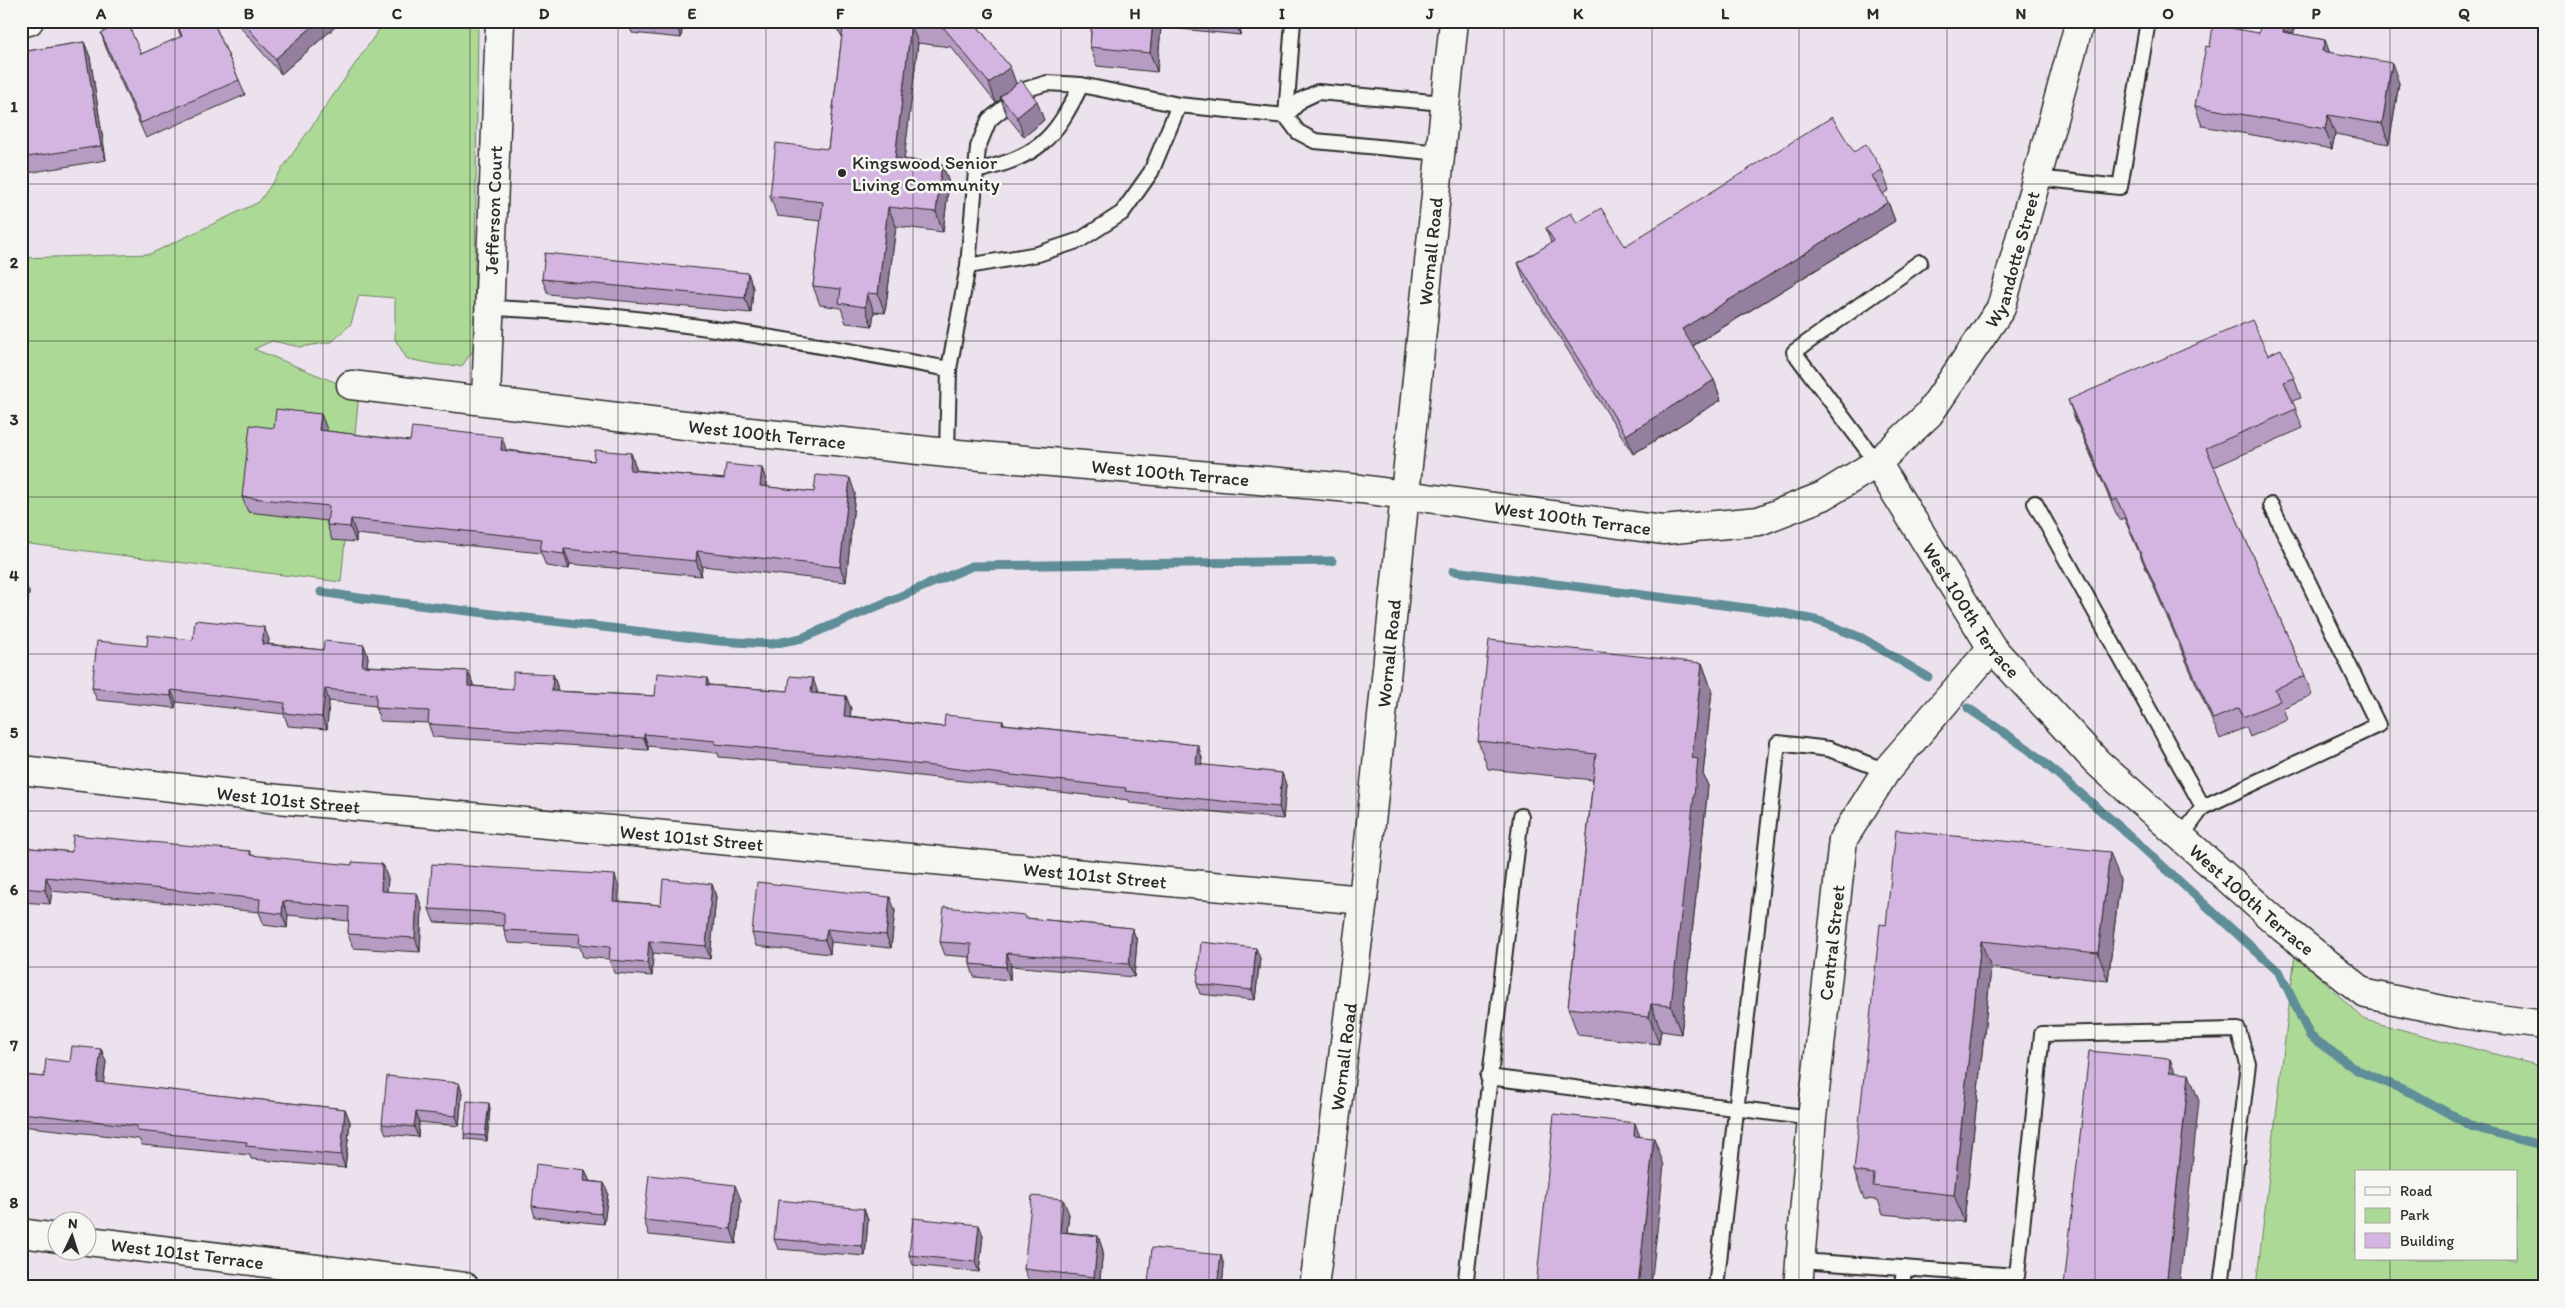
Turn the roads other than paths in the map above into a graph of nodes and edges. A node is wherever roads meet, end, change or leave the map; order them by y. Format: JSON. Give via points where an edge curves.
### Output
{"nodes":[{"id":1,"x":29,"y":21,"type":"edge"},
{"id":2,"x":500,"y":21,"type":"edge"},
{"id":3,"x":1293,"y":21,"type":"edge"},
{"id":4,"x":1454,"y":21,"type":"edge"},
{"id":5,"x":2080,"y":21,"type":"edge"},
{"id":6,"x":2148,"y":21,"type":"edge"},
{"id":7,"x":21,"y":23,"type":"edge"},
{"id":8,"x":1081,"y":85,"type":"junction"},
{"id":9,"x":1444,"y":104,"type":"junction"},
{"id":10,"x":1179,"y":105,"type":"junction"},
{"id":11,"x":1286,"y":116,"type":"junction"},
{"id":12,"x":1441,"y":153,"type":"junction"},
{"id":13,"x":976,"y":171,"type":"junction"},
{"id":14,"x":2037,"y":178,"type":"junction"},
{"id":15,"x":1920,"y":262,"type":"dead end"},
{"id":16,"x":968,"y":266,"type":"junction"},
{"id":17,"x":490,"y":308,"type":"junction"},
{"id":18,"x":949,"y":369,"type":"junction"},
{"id":19,"x":351,"y":385,"type":"dead end"},
{"id":20,"x":486,"y":400,"type":"junction"},
{"id":21,"x":947,"y":452,"type":"junction"},
{"id":22,"x":1877,"y":463,"type":"junction"},
{"id":23,"x":1404,"y":494,"type":"junction"},
{"id":24,"x":2035,"y":503,"type":"dead end"},
{"id":25,"x":2271,"y":505,"type":"dead end"},
{"id":26,"x":1992,"y":648,"type":"junction"},
{"id":27,"x":21,"y":770,"type":"edge"},
{"id":28,"x":1886,"y":772,"type":"junction"},
{"id":29,"x":2203,"y":807,"type":"junction"},
{"id":30,"x":1521,"y":816,"type":"dead end"},
{"id":31,"x":2180,"y":836,"type":"junction"},
{"id":32,"x":1362,"y":900,"type":"junction"},
{"id":33,"x":2544,"y":1025,"type":"edge"},
{"id":34,"x":1488,"y":1077,"type":"junction"},
{"id":35,"x":1736,"y":1110,"type":"junction"},
{"id":36,"x":1812,"y":1118,"type":"junction"},
{"id":37,"x":21,"y":1234,"type":"edge"},
{"id":38,"x":48,"y":1237,"type":"edge"},
{"id":39,"x":98,"y":1243,"type":"edge"},
{"id":40,"x":1904,"y":1268,"type":"junction"},
{"id":41,"x":1799,"y":1274,"type":"edge"},
{"id":42,"x":347,"y":1280,"type":"edge"},
{"id":43,"x":465,"y":1287,"type":"edge"},
{"id":44,"x":1314,"y":1287,"type":"edge"},
{"id":45,"x":1465,"y":1287,"type":"edge"},
{"id":46,"x":1716,"y":1287,"type":"edge"},
{"id":47,"x":1902,"y":1287,"type":"edge"},
{"id":48,"x":2221,"y":1287,"type":"edge"}],
"edges":[{"from":1,"to":7,"type":"street"},
{"from":2,"to":17,"type":"street","name":"Jefferson Court"},
{"from":3,"to":11,"type":"lane"},
{"from":4,"to":9,"type":"street","name":"Wornall Road"},
{"from":5,"to":14,"type":"street","name":"Wyandotte Street"},
{"from":6,"to":14,"type":"lane","via":[[2120,187]]},
{"from":8,"to":10,"type":"lane"},
{"from":8,"to":13,"type":"lane","via":[[1056,131],[1040,147],[1007,164]]},
{"from":8,"to":13,"type":"lane","via":[[1048,83],[1027,89],[989,120],[978,147]]},
{"from":9,"to":11,"type":"lane","via":[[1318,92],[1301,100]]},
{"from":9,"to":12,"type":"street","name":"Wornall Road"},
{"from":10,"to":11,"type":"lane"},
{"from":10,"to":16,"type":"lane","via":[[1151,172],[1122,212],[1080,240],[1047,252]]},
{"from":11,"to":12,"type":"lane","via":[[1298,132],[1316,141]]},
{"from":12,"to":23,"type":"street","name":"Wornall Road"},
{"from":13,"to":16,"type":"lane"},
{"from":14,"to":22,"type":"street","name":"Wyandotte Street","via":[[2000,308],[1929,414]]},
{"from":15,"to":22,"type":"lane","via":[[1794,352]]},
{"from":16,"to":18,"type":"lane"},
{"from":17,"to":18,"type":"lane","via":[[668,322]]},
{"from":17,"to":20,"type":"street","name":"Jefferson Court"},
{"from":18,"to":21,"type":"lane"},
{"from":19,"to":20,"type":"street","name":"West 100th Terrace"},
{"from":20,"to":21,"type":"street","name":"West 100th Terrace","via":[[676,424]]},
{"from":21,"to":23,"type":"street","name":"West 100th Terrace"},
{"from":22,"to":23,"type":"street","name":"West 100th Terrace","via":[[1823,496],[1759,521],[1664,530]]},
{"from":22,"to":26,"type":"street","name":"West 100th Terrace"},
{"from":23,"to":32,"type":"street","name":"Wornall Road"},
{"from":24,"to":29,"type":"lane"},
{"from":25,"to":29,"type":"lane","via":[[2378,725]]},
{"from":26,"to":28,"type":"street","name":"Central Street"},
{"from":26,"to":31,"type":"street","name":"West 100th Terrace","via":[[2097,762]]},
{"from":27,"to":32,"type":"street","name":"West 101st Street","via":[[288,800]]},
{"from":28,"to":35,"type":"lane","via":[[1829,749],[1778,743]]},
{"from":28,"to":36,"type":"street","name":"Central Street","via":[[1843,840]]},
{"from":29,"to":31,"type":"lane"},
{"from":30,"to":34,"type":"lane"},
{"from":31,"to":33,"type":"street","name":"West 100th Terrace","via":[[2283,928],[2366,994],[2460,1014]]},
{"from":32,"to":44,"type":"street","name":"Wornall Road"},
{"from":34,"to":35,"type":"lane"},
{"from":34,"to":45,"type":"lane"},
{"from":35,"to":36,"type":"lane"},
{"from":35,"to":46,"type":"lane"},
{"from":36,"to":41,"type":"street","name":"Central Street"},
{"from":37,"to":38,"type":"street"},
{"from":39,"to":42,"type":"street","name":"West 101st Terrace"},
{"from":40,"to":41,"type":"lane"},
{"from":40,"to":47,"type":"lane"},
{"from":40,"to":48,"type":"lane","via":[[2017,1276],[2042,1034],[2238,1030],[2248,1064]]},
{"from":42,"to":43,"type":"street","name":"West 101st Terrace"}]}
